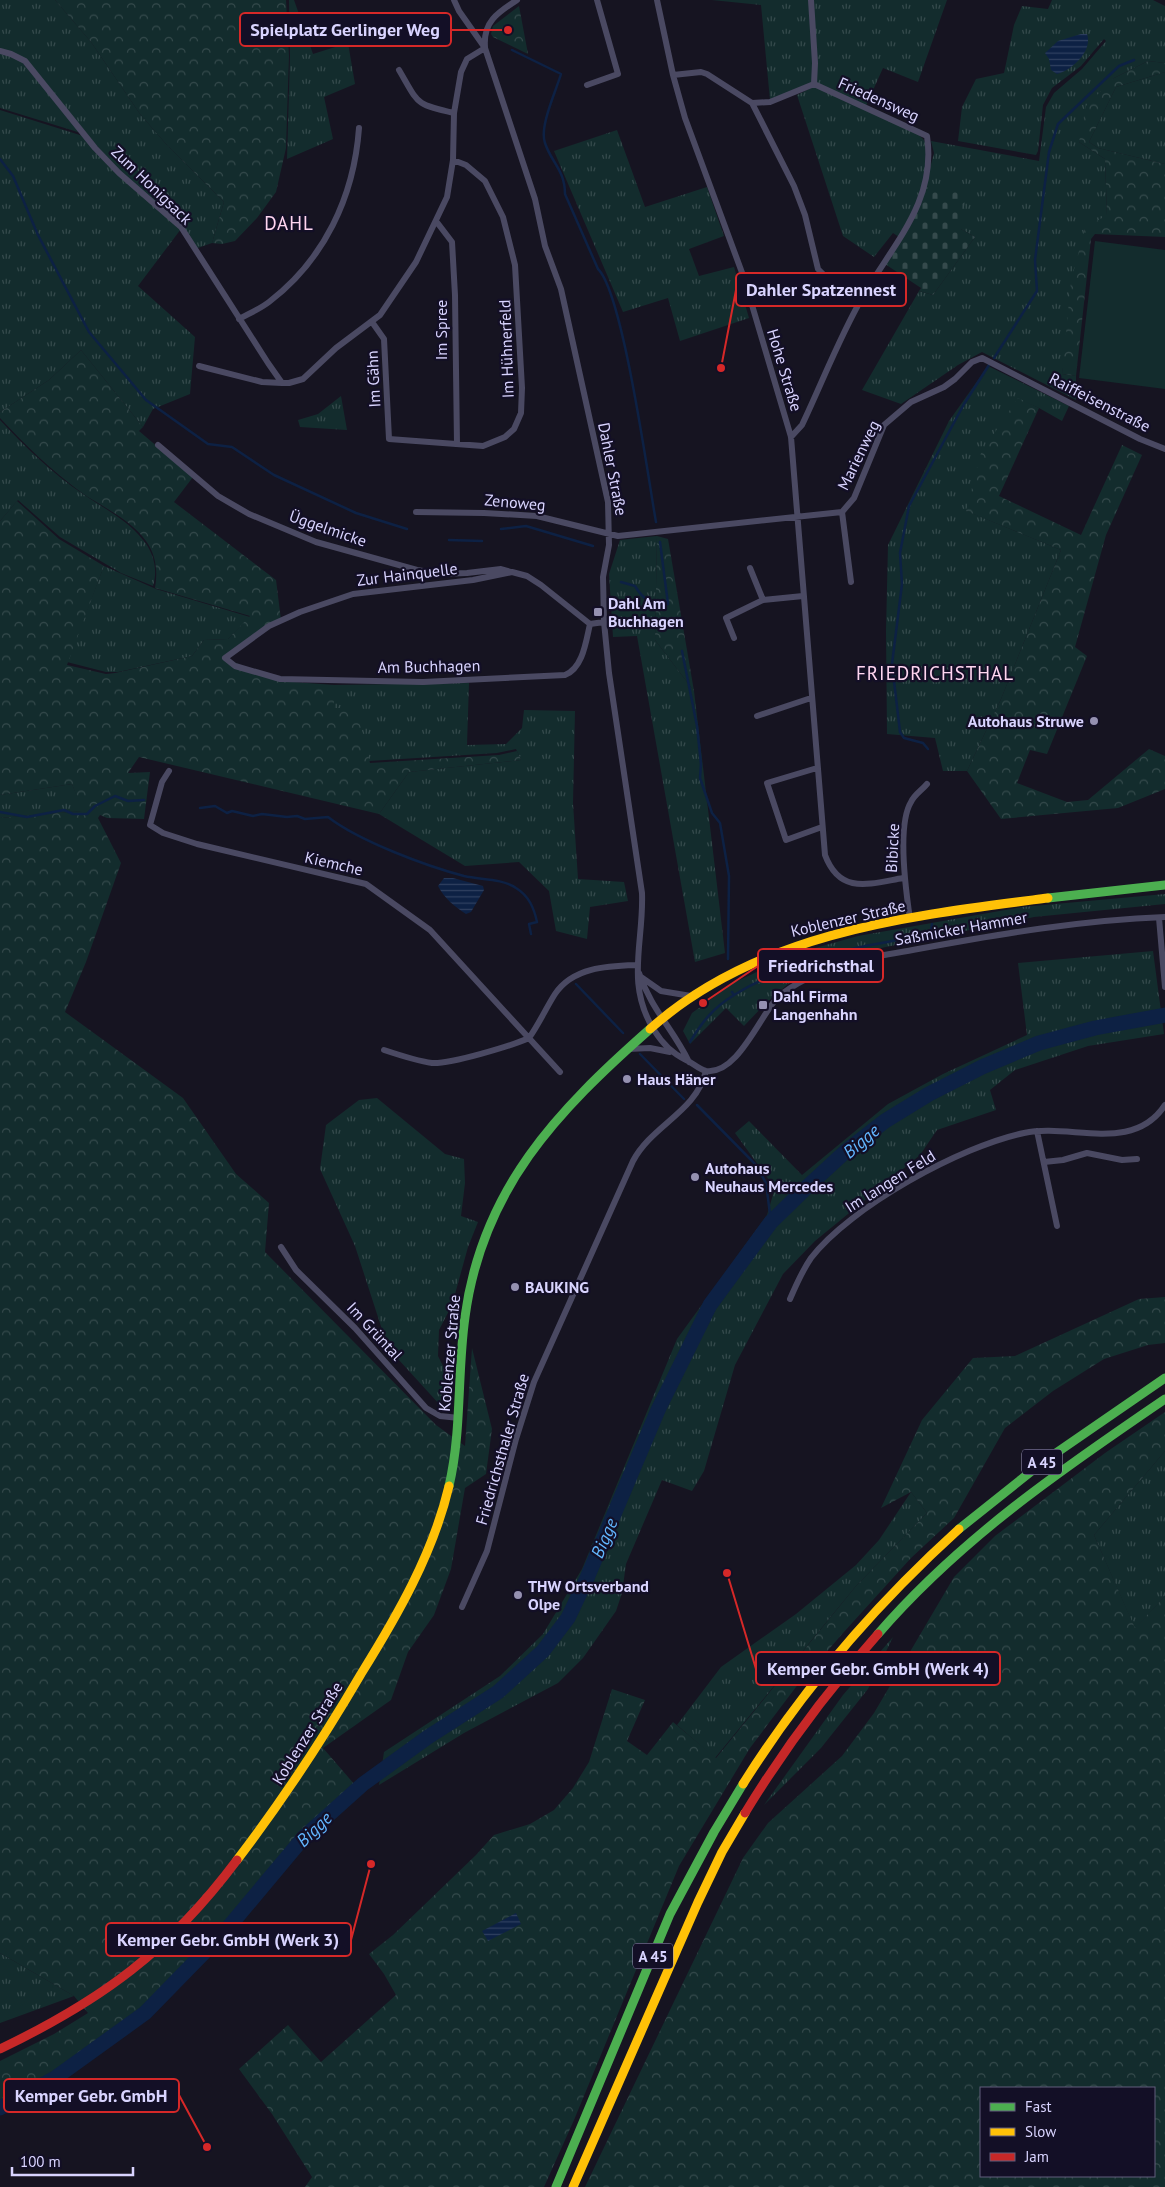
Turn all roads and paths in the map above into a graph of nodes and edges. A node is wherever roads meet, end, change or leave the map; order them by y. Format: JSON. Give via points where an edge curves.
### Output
{"nodes":[{"id":1,"x":454,"y":0,"type":"edge"},
{"id":2,"x":516,"y":0,"type":"edge"},
{"id":3,"x":597,"y":0,"type":"edge"},
{"id":4,"x":657,"y":0,"type":"edge"},
{"id":5,"x":810,"y":0,"type":"edge"},
{"id":6,"x":508,"y":2,"type":"edge"},
{"id":7,"x":486,"y":48,"type":"junction"},
{"id":8,"x":0,"y":51,"type":"edge"},
{"id":9,"x":400,"y":70,"type":"dead end"},
{"id":10,"x":673,"y":76,"type":"junction"},
{"id":11,"x":814,"y":84,"type":"junction"},
{"id":12,"x":587,"y":85,"type":"dead end"},
{"id":13,"x":752,"y":103,"type":"junction"},
{"id":14,"x":454,"y":113,"type":"junction"},
{"id":15,"x":359,"y":128,"type":"dead end"},
{"id":16,"x":453,"y":160,"type":"junction"},
{"id":17,"x":436,"y":221,"type":"junction"},
{"id":18,"x":863,"y":297,"type":"junction"},
{"id":19,"x":238,"y":319,"type":"junction"},
{"id":20,"x":372,"y":322,"type":"junction"},
{"id":21,"x":199,"y":366,"type":"dead end"},
{"id":22,"x":1022,"y":377,"type":"joint"},
{"id":23,"x":282,"y":383,"type":"junction"},
{"id":24,"x":791,"y":437,"type":"junction"},
{"id":25,"x":389,"y":439,"type":"joint"},
{"id":26,"x":457,"y":444,"type":"junction"},
{"id":27,"x":158,"y":445,"type":"dead end"},
{"id":28,"x":1165,"y":449,"type":"edge"},
{"id":29,"x":416,"y":512,"type":"dead end"},
{"id":30,"x":842,"y":512,"type":"junction"},
{"id":31,"x":798,"y":517,"type":"junction"},
{"id":32,"x":609,"y":534,"type":"junction"},
{"id":33,"x":750,"y":568,"type":"dead end"},
{"id":34,"x":512,"y":572,"type":"junction"},
{"id":35,"x":851,"y":582,"type":"dead end"},
{"id":36,"x":803,"y":596,"type":"junction"},
{"id":37,"x":763,"y":600,"type":"junction"},
{"id":38,"x":604,"y":622,"type":"junction"},
{"id":39,"x":590,"y":624,"type":"junction"},
{"id":40,"x":734,"y":638,"type":"dead end"},
{"id":41,"x":225,"y":658,"type":"joint"},
{"id":42,"x":811,"y":698,"type":"junction"},
{"id":43,"x":757,"y":716,"type":"dead end"},
{"id":44,"x":817,"y":768,"type":"junction"},
{"id":45,"x":169,"y":771,"type":"dead end"},
{"id":46,"x":927,"y":784,"type":"dead end"},
{"id":47,"x":822,"y":827,"type":"junction"},
{"id":48,"x":903,"y":878,"type":"junction"},
{"id":49,"x":1165,"y":885,"type":"edge"},
{"id":50,"x":1162,"y":918,"type":"edge"},
{"id":51,"x":910,"y":919,"type":"junction"},
{"id":52,"x":636,"y":965,"type":"junction"},
{"id":53,"x":640,"y":976,"type":"junction"},
{"id":54,"x":1165,"y":987,"type":"edge"},
{"id":55,"x":692,"y":996,"type":"junction"},
{"id":56,"x":661,"y":1019,"type":"junction"},
{"id":57,"x":652,"y":1026,"type":"junction"},
{"id":58,"x":529,"y":1038,"type":"junction"},
{"id":59,"x":626,"y":1049,"type":"junction"},
{"id":60,"x":384,"y":1050,"type":"dead end"},
{"id":61,"x":671,"y":1052,"type":"junction"},
{"id":62,"x":689,"y":1062,"type":"junction"},
{"id":63,"x":706,"y":1071,"type":"junction"},
{"id":64,"x":560,"y":1072,"type":"dead end"},
{"id":65,"x":1165,"y":1105,"type":"edge"},
{"id":66,"x":1037,"y":1131,"type":"junction"},
{"id":67,"x":1137,"y":1159,"type":"dead end"},
{"id":68,"x":1044,"y":1162,"type":"junction"},
{"id":69,"x":1058,"y":1226,"type":"dead end"},
{"id":70,"x":281,"y":1247,"type":"dead end"},
{"id":71,"x":790,"y":1299,"type":"dead end"},
{"id":72,"x":1165,"y":1378,"type":"edge"},
{"id":73,"x":1165,"y":1399,"type":"edge"},
{"id":74,"x":459,"y":1418,"type":"junction"},
{"id":75,"x":462,"y":1607,"type":"dead end"},
{"id":76,"x":0,"y":2049,"type":"edge"},
{"id":77,"x":556,"y":2187,"type":"edge"},
{"id":78,"x":573,"y":2187,"type":"edge"}],
"edges":[{"from":1,"to":7,"type":"street","name":"Dahler Straße"},
{"from":2,"to":6,"type":"street"},
{"from":3,"to":12,"type":"street","via":[[618,74]]},
{"from":4,"to":10,"type":"street","name":"Hohe Straße"},
{"from":5,"to":11,"type":"street"},
{"from":6,"to":7,"type":"street","via":[[487,25]]},
{"from":7,"to":14,"type":"street","via":[[464,64]]},
{"from":7,"to":32,"type":"street","name":"Dahler Straße","via":[[536,199],[545,246],[561,289],[608,502]]},
{"from":8,"to":19,"type":"street","name":"Zum Honigsack","via":[[24,61],[95,148],[181,227]]},
{"from":9,"to":14,"type":"street","via":[[418,102]]},
{"from":10,"to":13,"type":"street","via":[[707,74]]},
{"from":10,"to":24,"type":"street","name":"Hohe Straße","via":[[685,118],[744,278]]},
{"from":11,"to":13,"type":"street","via":[[770,102]]},
{"from":11,"to":18,"type":"street","name":"Friedensweg","via":[[926,136],[929,156],[914,216]]},
{"from":13,"to":18,"type":"street","via":[[794,186],[805,215],[818,269],[830,281]]},
{"from":14,"to":16,"type":"street"},
{"from":15,"to":19,"type":"street","via":[[355,164],[327,238],[302,273],[268,303]]},
{"from":16,"to":17,"type":"street","via":[[447,197]]},
{"from":16,"to":26,"type":"street","name":"Im Hühnerfeld","via":[[466,165],[485,181],[503,217],[516,272],[522,388],[521,414],[514,429],[505,437],[483,446]]},
{"from":17,"to":20,"type":"street","via":[[416,262]]},
{"from":17,"to":26,"type":"street","name":"Im Spree","via":[[452,242]]},
{"from":18,"to":24,"type":"street","name":"Friedensweg","via":[[802,425]]},
{"from":19,"to":23,"type":"street","name":"Zum Honigsack"},
{"from":20,"to":23,"type":"street","via":[[336,348],[303,379]]},
{"from":20,"to":25,"type":"street","name":"Im Gähn","via":[[384,339]]},
{"from":21,"to":23,"type":"street","via":[[262,382]]},
{"from":22,"to":28,"type":"street","name":"Raiffeisenstraße"},
{"from":22,"to":30,"type":"street","name":"Marienweg","via":[[982,358],[972,362],[944,387],[911,402],[884,425],[854,498]]},
{"from":24,"to":31,"type":"street","name":"Hohe Straße"},
{"from":25,"to":26,"type":"street","name":"Im Hühnerfeld"},
{"from":27,"to":34,"type":"street","name":"Üggelmicke","via":[[218,496],[249,514],[316,542],[442,574],[501,568]]},
{"from":29,"to":32,"type":"street","name":"Zenoweg","via":[[537,516]]},
{"from":30,"to":31,"type":"street","name":"Marienweg"},
{"from":30,"to":35,"type":"street"},
{"from":31,"to":32,"type":"street","name":"Marienweg","via":[[618,536]]},
{"from":31,"to":36,"type":"street","name":"Hohe Straße"},
{"from":32,"to":38,"type":"street","name":"Dahler Straße","via":[[610,545],[603,577]]},
{"from":33,"to":37,"type":"street"},
{"from":34,"to":39,"type":"street","via":[[541,584]]},
{"from":34,"to":41,"type":"street","name":"Zur Hainquelle","via":[[474,580],[353,594],[269,626]]},
{"from":36,"to":37,"type":"street"},
{"from":36,"to":42,"type":"street","name":"Hohe Straße"},
{"from":37,"to":40,"type":"street","via":[[726,618]]},
{"from":38,"to":39,"type":"street"},
{"from":38,"to":52,"type":"street","name":"Dahler Straße","via":[[642,894],[643,919]]},
{"from":39,"to":41,"type":"street","name":"Am Buchhagen","via":[[579,662],[572,672],[565,675],[423,682],[280,679],[235,666]]},
{"from":42,"to":43,"type":"street"},
{"from":42,"to":44,"type":"street","name":"Hohe Straße"},
{"from":44,"to":47,"type":"street","name":"Hohe Straße"},
{"from":44,"to":47,"type":"street","via":[[767,782],[786,840]]},
{"from":45,"to":58,"type":"street","name":"Kiemche","via":[[162,782],[150,825],[163,833],[197,844],[366,884],[430,930]]},
{"from":46,"to":48,"type":"street","name":"Bibicke","via":[[910,802],[905,826]]},
{"from":47,"to":48,"type":"street","name":"Hohe Straße","via":[[824,855],[839,878],[858,885]]},
{"from":48,"to":51,"type":"street","name":"Bibicke"},
{"from":49,"to":51,"type":"main road","name":"Koblenzer Straße","via":[[1018,900]]},
{"from":50,"to":54,"type":"street"},
{"from":50,"to":63,"type":"street","name":"Saßmicker Hammer","via":[[1025,929],[829,968],[778,998],[735,1057],[719,1068]]},
{"from":51,"to":55,"type":"main road","name":"Koblenzer Straße","via":[[798,944],[732,972]]},
{"from":52,"to":53,"type":"street","name":"Dahler Straße"},
{"from":52,"to":57,"type":"street","name":"Dahler Straße","via":[[640,1000]]},
{"from":52,"to":58,"type":"street","via":[[586,970],[573,977],[556,993]]},
{"from":53,"to":55,"type":"street","via":[[661,991]]},
{"from":53,"to":56,"type":"street","name":"Dahler Straße"},
{"from":55,"to":56,"type":"main road","name":"Koblenzer Straße"},
{"from":56,"to":57,"type":"main road","name":"Koblenzer Straße"},
{"from":56,"to":62,"type":"street","via":[[682,1046]]},
{"from":57,"to":59,"type":"main road","name":"Koblenzer Straße"},
{"from":57,"to":61,"type":"street"},
{"from":58,"to":60,"type":"street","via":[[448,1062],[433,1063]]},
{"from":58,"to":64,"type":"street","name":"Kiemche"},
{"from":59,"to":61,"type":"street","via":[[650,1048]]},
{"from":59,"to":74,"type":"main road","name":"Koblenzer Straße","via":[[538,1142],[514,1177],[486,1230],[465,1309]]},
{"from":61,"to":62,"type":"street"},
{"from":62,"to":63,"type":"street"},
{"from":63,"to":75,"type":"street","name":"Friedrichsthaler Straße","via":[[692,1102],[645,1141],[629,1170],[534,1382],[487,1551]]},
{"from":65,"to":66,"type":"street","name":"Im langen Feld","via":[[1145,1125],[1124,1133]]},
{"from":66,"to":68,"type":"street"},
{"from":66,"to":71,"type":"street","name":"Im langen Feld","via":[[1012,1136],[954,1158],[877,1201],[849,1221],[818,1250],[804,1269]]},
{"from":67,"to":68,"type":"street","via":[[1122,1160],[1087,1153]]},
{"from":68,"to":69,"type":"street"},
{"from":70,"to":74,"type":"street","name":"Im Grüntal","via":[[296,1270],[355,1328],[426,1408],[440,1416]]},
{"from":72,"to":77,"type":"main road","number":"A 45","via":[[1070,1441],[1004,1491],[928,1557],[858,1628],[803,1696],[716,1828],[674,1906]]},
{"from":73,"to":78,"type":"main road","number":"A 45","via":[[1084,1452],[1017,1503],[938,1572],[896,1614],[815,1710],[730,1837],[697,1903]]},
{"from":74,"to":76,"type":"main road","name":"Koblenzer Straße","via":[[444,1510],[433,1539],[374,1654],[335,1720],[261,1830],[208,1898],[154,1953],[88,2002]]}]}
